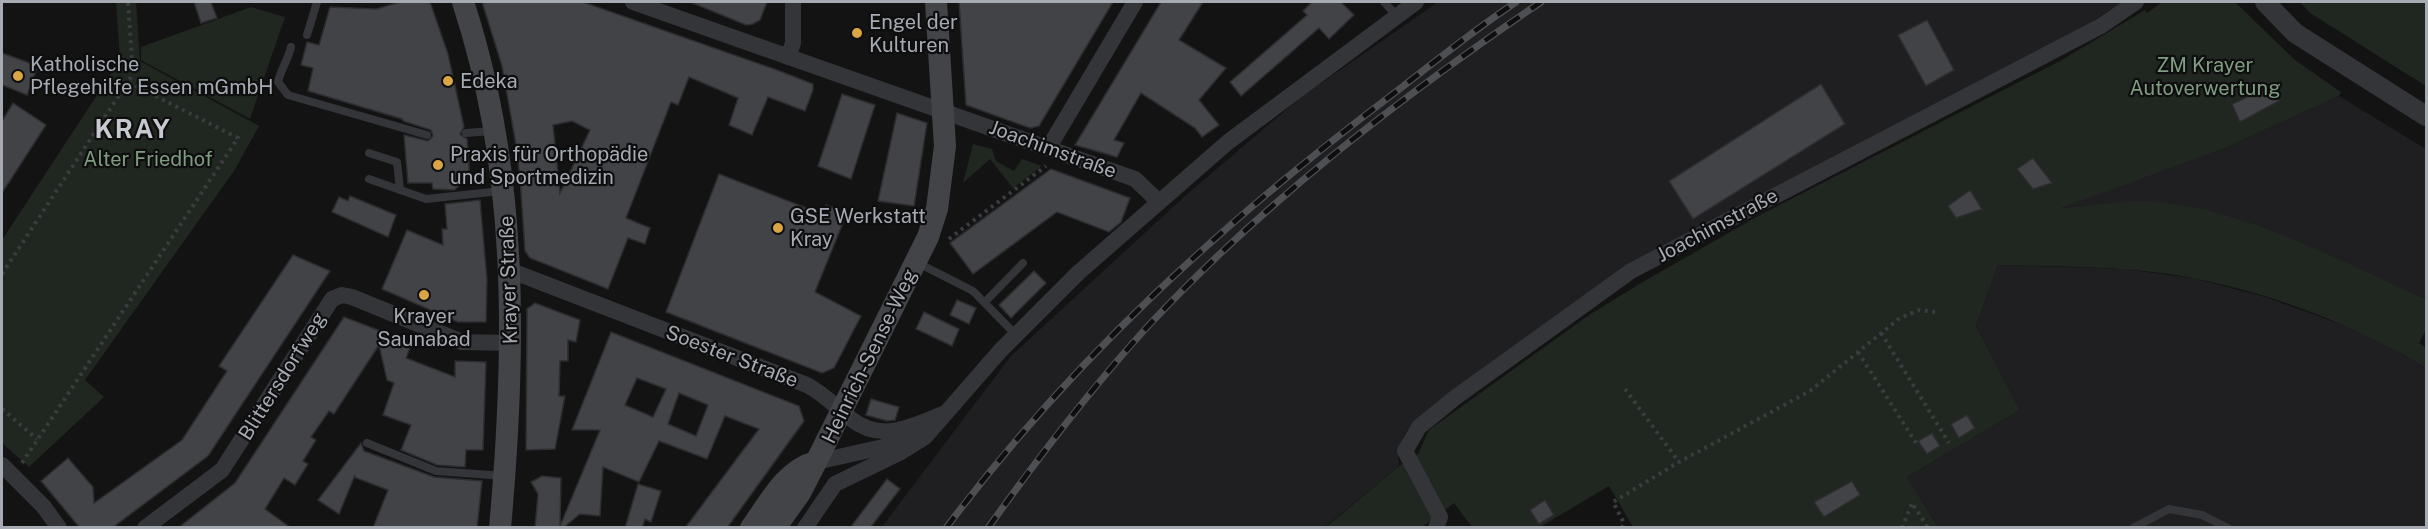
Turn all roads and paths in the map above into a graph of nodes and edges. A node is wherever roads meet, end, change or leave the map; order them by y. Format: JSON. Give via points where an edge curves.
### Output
{"nodes":[{"id":1,"x":128,"y":2,"type":"edge"},
{"id":2,"x":317,"y":2,"type":"edge"},
{"id":3,"x":463,"y":2,"type":"edge"},
{"id":4,"x":633,"y":2,"type":"edge"},
{"id":5,"x":794,"y":2,"type":"edge"},
{"id":6,"x":936,"y":2,"type":"edge"},
{"id":7,"x":1135,"y":2,"type":"edge"},
{"id":8,"x":1384,"y":2,"type":"edge"},
{"id":9,"x":1416,"y":2,"type":"edge"},
{"id":10,"x":2136,"y":2,"type":"edge"},
{"id":11,"x":2265,"y":2,"type":"edge"},
{"id":12,"x":1396,"y":15,"type":"junction"},
{"id":13,"x":307,"y":35,"type":"dead end"},
{"id":14,"x":291,"y":47,"type":"dead end"},
{"id":15,"x":788,"y":57,"type":"junction"},
{"id":16,"x":128,"y":82,"type":"junction"},
{"id":17,"x":944,"y":110,"type":"junction"},
{"id":18,"x":2427,"y":117,"type":"edge"},
{"id":19,"x":496,"y":130,"type":"junction"},
{"id":20,"x":466,"y":133,"type":"dead end"},
{"id":21,"x":427,"y":135,"type":"dead end"},
{"id":22,"x":1053,"y":149,"type":"junction"},
{"id":23,"x":369,"y":153,"type":"dead end"},
{"id":24,"x":369,"y":179,"type":"dead end"},
{"id":25,"x":400,"y":190,"type":"junction"},
{"id":26,"x":504,"y":190,"type":"junction"},
{"id":27,"x":1159,"y":202,"type":"junction"},
{"id":28,"x":928,"y":237,"type":"junction"},
{"id":29,"x":916,"y":262,"type":"junction"},
{"id":30,"x":1023,"y":263,"type":"dead end"},
{"id":31,"x":509,"y":270,"type":"junction"},
{"id":32,"x":2,"y":274,"type":"edge"},
{"id":33,"x":985,"y":302,"type":"junction"},
{"id":34,"x":1935,"y":312,"type":"dead end"},
{"id":35,"x":1881,"y":333,"type":"junction"},
{"id":36,"x":1016,"y":335,"type":"junction"},
{"id":37,"x":511,"y":343,"type":"junction"},
{"id":38,"x":1858,"y":352,"type":"junction"},
{"id":39,"x":1625,"y":389,"type":"dead end"},
{"id":40,"x":2,"y":409,"type":"edge"},
{"id":41,"x":841,"y":411,"type":"junction"},
{"id":42,"x":946,"y":412,"type":"junction"},
{"id":43,"x":37,"y":439,"type":"junction"},
{"id":44,"x":367,"y":443,"type":"dead end"},
{"id":45,"x":1949,"y":443,"type":"dead end"},
{"id":46,"x":1918,"y":446,"type":"dead end"},
{"id":47,"x":816,"y":462,"type":"junction"},
{"id":48,"x":1679,"y":462,"type":"junction"},
{"id":49,"x":7,"y":470,"type":"edge"},
{"id":50,"x":504,"y":476,"type":"junction"},
{"id":51,"x":60,"y":528,"type":"edge"},
{"id":52,"x":145,"y":528,"type":"edge"},
{"id":53,"x":500,"y":528,"type":"edge"},
{"id":54,"x":752,"y":528,"type":"edge"},
{"id":55,"x":775,"y":528,"type":"edge"},
{"id":56,"x":805,"y":528,"type":"edge"},
{"id":57,"x":1436,"y":528,"type":"edge"},
{"id":58,"x":1622,"y":528,"type":"edge"},
{"id":59,"x":1902,"y":528,"type":"edge"},
{"id":60,"x":1928,"y":528,"type":"edge"},
{"id":61,"x":2133,"y":528,"type":"edge"},
{"id":62,"x":2228,"y":528,"type":"edge"}],
"edges":[{"from":1,"to":16,"type":"path","via":[[133,74]]},
{"from":2,"to":13,"type":"lane"},
{"from":3,"to":19,"type":"main road","name":"Krayer Straße"},
{"from":4,"to":15,"type":"street","name":"Joachimstraße"},
{"from":5,"to":15,"type":"street","via":[[793,42]]},
{"from":6,"to":17,"type":"main road","name":"Heinrich-Sense-Weg"},
{"from":7,"to":22,"type":"street"},
{"from":8,"to":12,"type":"lane"},
{"from":9,"to":12,"type":"street"},
{"from":10,"to":57,"type":"street","name":"Joachimstraße","via":[[2101,26],[1631,271],[1456,397],[1419,427],[1405,452],[1440,517]]},
{"from":11,"to":18,"type":"street","via":[[2295,33]]},
{"from":12,"to":27,"type":"street","via":[[1228,142]]},
{"from":14,"to":21,"type":"lane","via":[[278,82],[288,95]]},
{"from":15,"to":17,"type":"street","name":"Joachimstraße"},
{"from":16,"to":32,"type":"path"},
{"from":16,"to":43,"type":"path","via":[[238,138]]},
{"from":17,"to":22,"type":"street","name":"Joachimstraße"},
{"from":17,"to":28,"type":"main road","name":"Heinrich-Sense-Weg","via":[[945,146],[937,209]]},
{"from":19,"to":20,"type":"lane"},
{"from":19,"to":26,"type":"main road","name":"Krayer Straße"},
{"from":22,"to":27,"type":"street","name":"Joachimstraße","via":[[1135,179]]},
{"from":22,"to":28,"type":"path","via":[[1047,165],[944,244]]},
{"from":23,"to":25,"type":"lane","via":[[397,162]]},
{"from":24,"to":25,"type":"lane"},
{"from":25,"to":26,"type":"lane","via":[[426,199]]},
{"from":26,"to":31,"type":"main road","name":"Krayer Straße"},
{"from":27,"to":36,"type":"street","name":"Soester Straße","via":[[1078,273]]},
{"from":28,"to":29,"type":"main road","name":"Heinrich-Sense-Weg"},
{"from":29,"to":33,"type":"lane","via":[[973,291]]},
{"from":29,"to":41,"type":"main road","name":"Heinrich-Sense-Weg"},
{"from":30,"to":33,"type":"lane"},
{"from":31,"to":37,"type":"main road","name":"Krayer Straße"},
{"from":31,"to":41,"type":"street","name":"Soester Straße","via":[[807,385]]},
{"from":33,"to":36,"type":"lane"},
{"from":34,"to":35,"type":"path","via":[[1913,311]]},
{"from":35,"to":38,"type":"path"},
{"from":35,"to":45,"type":"path"},
{"from":36,"to":42,"type":"street","name":"Soester Straße"},
{"from":37,"to":50,"type":"main road","name":"Krayer Straße","via":[[510,423]]},
{"from":37,"to":52,"type":"street","name":"Blittersdorfweg","via":[[462,342],[352,297],[342,295],[333,299],[222,470]]},
{"from":38,"to":46,"type":"path"},
{"from":38,"to":48,"type":"path","via":[[1810,392]]},
{"from":39,"to":48,"type":"path"},
{"from":40,"to":43,"type":"path"},
{"from":41,"to":42,"type":"street","name":"Soester Straße","via":[[862,426],[886,433],[904,430]]},
{"from":41,"to":47,"type":"main road","name":"Heinrich-Sense-Weg"},
{"from":42,"to":47,"type":"street","name":"Soester Straße","via":[[910,438],[892,445]]},
{"from":42,"to":56,"type":"street","name":"Soester Straße","via":[[925,437],[835,484]]},
{"from":43,"to":49,"type":"path"},
{"from":44,"to":50,"type":"lane","via":[[436,471]]},
{"from":47,"to":54,"type":"main road","name":"Heinrich-Sense-Weg","via":[[787,478]]},
{"from":47,"to":55,"type":"main road","name":"Heinrich-Sense-Weg"},
{"from":48,"to":58,"type":"path","via":[[1613,501],[1624,523]]},
{"from":49,"to":51,"type":"street"},
{"from":50,"to":53,"type":"main road","name":"Krayer Straße"},
{"from":59,"to":60,"type":"path","via":[[1912,503]]},
{"from":61,"to":62,"type":"lane","via":[[2169,509],[2202,515]]}]}
